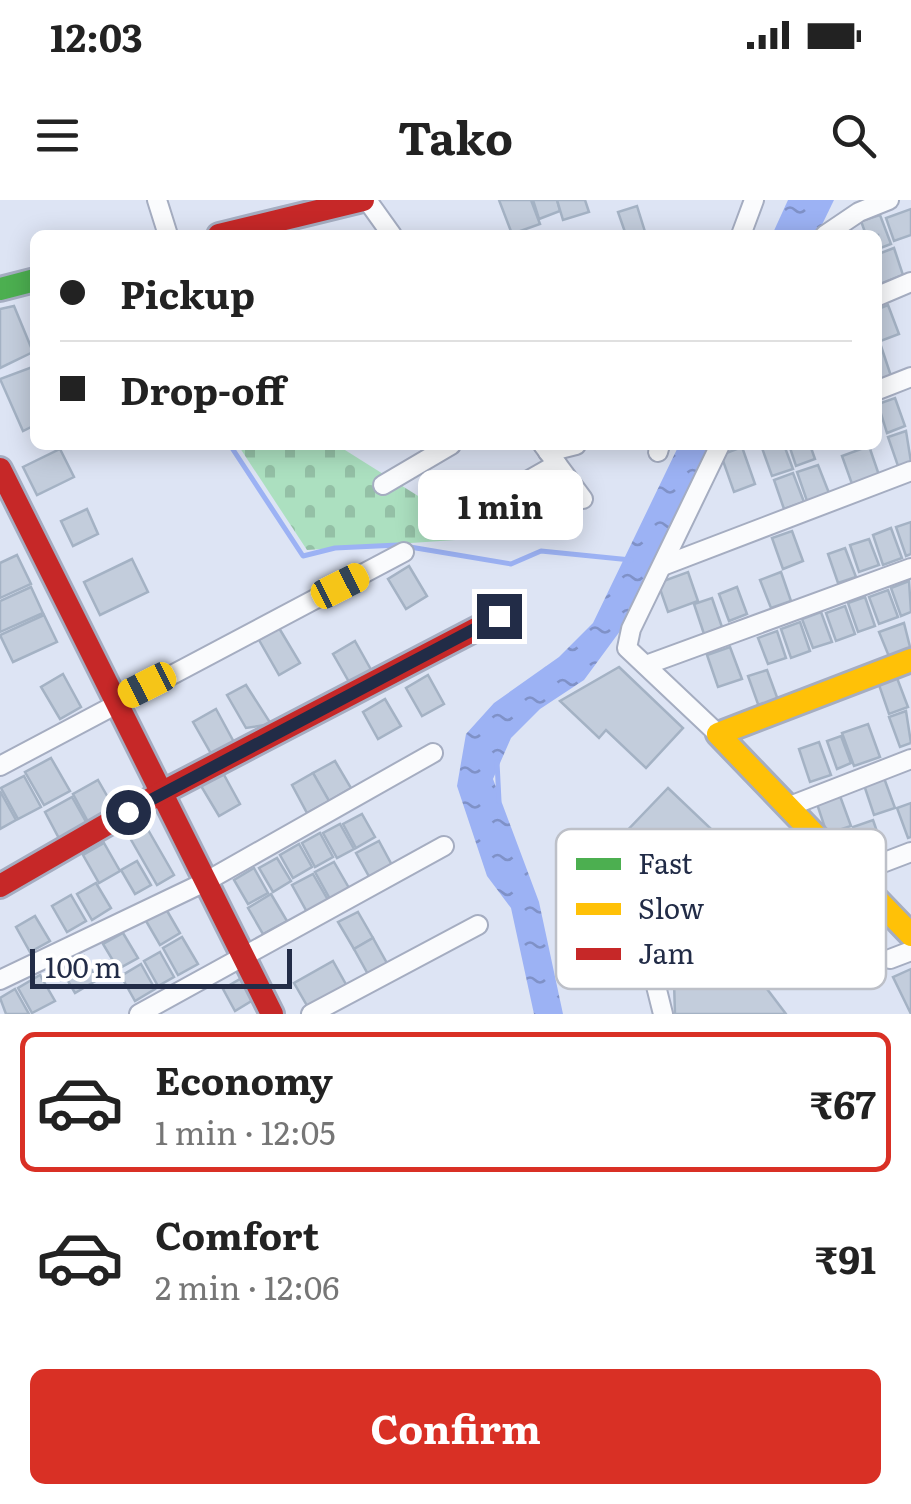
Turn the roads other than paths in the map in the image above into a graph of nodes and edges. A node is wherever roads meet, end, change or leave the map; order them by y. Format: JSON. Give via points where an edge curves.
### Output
{"nodes":[{"id":1,"x":156,"y":200,"type":"edge"},
{"id":2,"x":365,"y":200,"type":"edge"},
{"id":3,"x":754,"y":200,"type":"edge"},
{"id":4,"x":889,"y":200,"type":"edge"},
{"id":5,"x":166,"y":230,"type":"edge"},
{"id":6,"x":240,"y":230,"type":"edge"},
{"id":7,"x":388,"y":230,"type":"edge"},
{"id":8,"x":741,"y":230,"type":"edge"},
{"id":9,"x":833,"y":230,"type":"edge"},
{"id":10,"x":30,"y":281,"type":"edge"},
{"id":11,"x":911,"y":282,"type":"edge"},
{"id":12,"x":0,"y":289,"type":"edge"},
{"id":13,"x":882,"y":294,"type":"edge"},
{"id":14,"x":911,"y":376,"type":"edge"},
{"id":15,"x":882,"y":388,"type":"edge"},
{"id":16,"x":442,"y":450,"type":"edge"},
{"id":17,"x":722,"y":450,"type":"edge"},
{"id":18,"x":549,"y":453,"type":"edge"},
{"id":19,"x":0,"y":469,"type":"edge"},
{"id":20,"x":911,"y":471,"type":"edge"},
{"id":21,"x":383,"y":484,"type":"dead end"},
{"id":22,"x":582,"y":499,"type":"dead end"},
{"id":23,"x":450,"y":525,"type":"dead end"},
{"id":24,"x":404,"y":552,"type":"dead end"},
{"id":25,"x":665,"y":565,"type":"junction"},
{"id":26,"x":911,"y":568,"type":"edge"},
{"id":27,"x":499,"y":616,"type":"dead end"},
{"id":28,"x":911,"y":660,"type":"edge"},
{"id":29,"x":646,"y":665,"type":"junction"},
{"id":30,"x":114,"y":702,"type":"junction"},
{"id":31,"x":718,"y":734,"type":"junction"},
{"id":32,"x":434,"y":753,"type":"dead end"},
{"id":33,"x":911,"y":758,"type":"edge"},
{"id":34,"x":0,"y":766,"type":"edge"},
{"id":35,"x":160,"y":793,"type":"junction"},
{"id":36,"x":790,"y":806,"type":"junction"},
{"id":37,"x":813,"y":829,"type":"edge"},
{"id":38,"x":444,"y":846,"type":"dead end"},
{"id":39,"x":911,"y":852,"type":"edge"},
{"id":40,"x":886,"y":862,"type":"edge"},
{"id":41,"x":205,"y":882,"type":"junction"},
{"id":42,"x":0,"y":886,"type":"edge"},
{"id":43,"x":886,"y":907,"type":"edge"},
{"id":44,"x":478,"y":925,"type":"dead end"},
{"id":45,"x":911,"y":935,"type":"edge"},
{"id":46,"x":911,"y":951,"type":"edge"},
{"id":47,"x":244,"y":958,"type":"junction"},
{"id":48,"x":890,"y":958,"type":"dead end"},
{"id":49,"x":0,"y":980,"type":"edge"},
{"id":50,"x":657,"y":989,"type":"edge"},
{"id":51,"x":140,"y":1014,"type":"edge"},
{"id":52,"x":272,"y":1014,"type":"edge"},
{"id":53,"x":311,"y":1014,"type":"edge"},
{"id":54,"x":663,"y":1014,"type":"edge"}],
"edges":[{"from":1,"to":5,"type":"street"},
{"from":2,"to":6,"type":"street"},
{"from":2,"to":7,"type":"street"},
{"from":3,"to":8,"type":"street"},
{"from":4,"to":9,"type":"street"},
{"from":10,"to":12,"type":"street"},
{"from":11,"to":13,"type":"street"},
{"from":14,"to":15,"type":"street"},
{"from":16,"to":21,"type":"street"},
{"from":17,"to":25,"type":"street"},
{"from":18,"to":22,"type":"street"},
{"from":18,"to":23,"type":"street"},
{"from":19,"to":30,"type":"street"},
{"from":20,"to":25,"type":"street"},
{"from":24,"to":30,"type":"street"},
{"from":25,"to":29,"type":"street","via":[[627,648]]},
{"from":26,"to":29,"type":"street"},
{"from":27,"to":35,"type":"street"},
{"from":28,"to":31,"type":"street"},
{"from":29,"to":31,"type":"street"},
{"from":30,"to":34,"type":"street"},
{"from":30,"to":35,"type":"street"},
{"from":31,"to":36,"type":"street"},
{"from":32,"to":41,"type":"street"},
{"from":33,"to":36,"type":"street"},
{"from":35,"to":41,"type":"street"},
{"from":35,"to":42,"type":"street"},
{"from":36,"to":37,"type":"street"},
{"from":38,"to":47,"type":"street"},
{"from":39,"to":40,"type":"street"},
{"from":41,"to":47,"type":"street"},
{"from":41,"to":49,"type":"street"},
{"from":43,"to":45,"type":"street"},
{"from":44,"to":53,"type":"street"},
{"from":46,"to":48,"type":"street"},
{"from":47,"to":51,"type":"street"},
{"from":47,"to":52,"type":"street"},
{"from":50,"to":54,"type":"street"}]}
